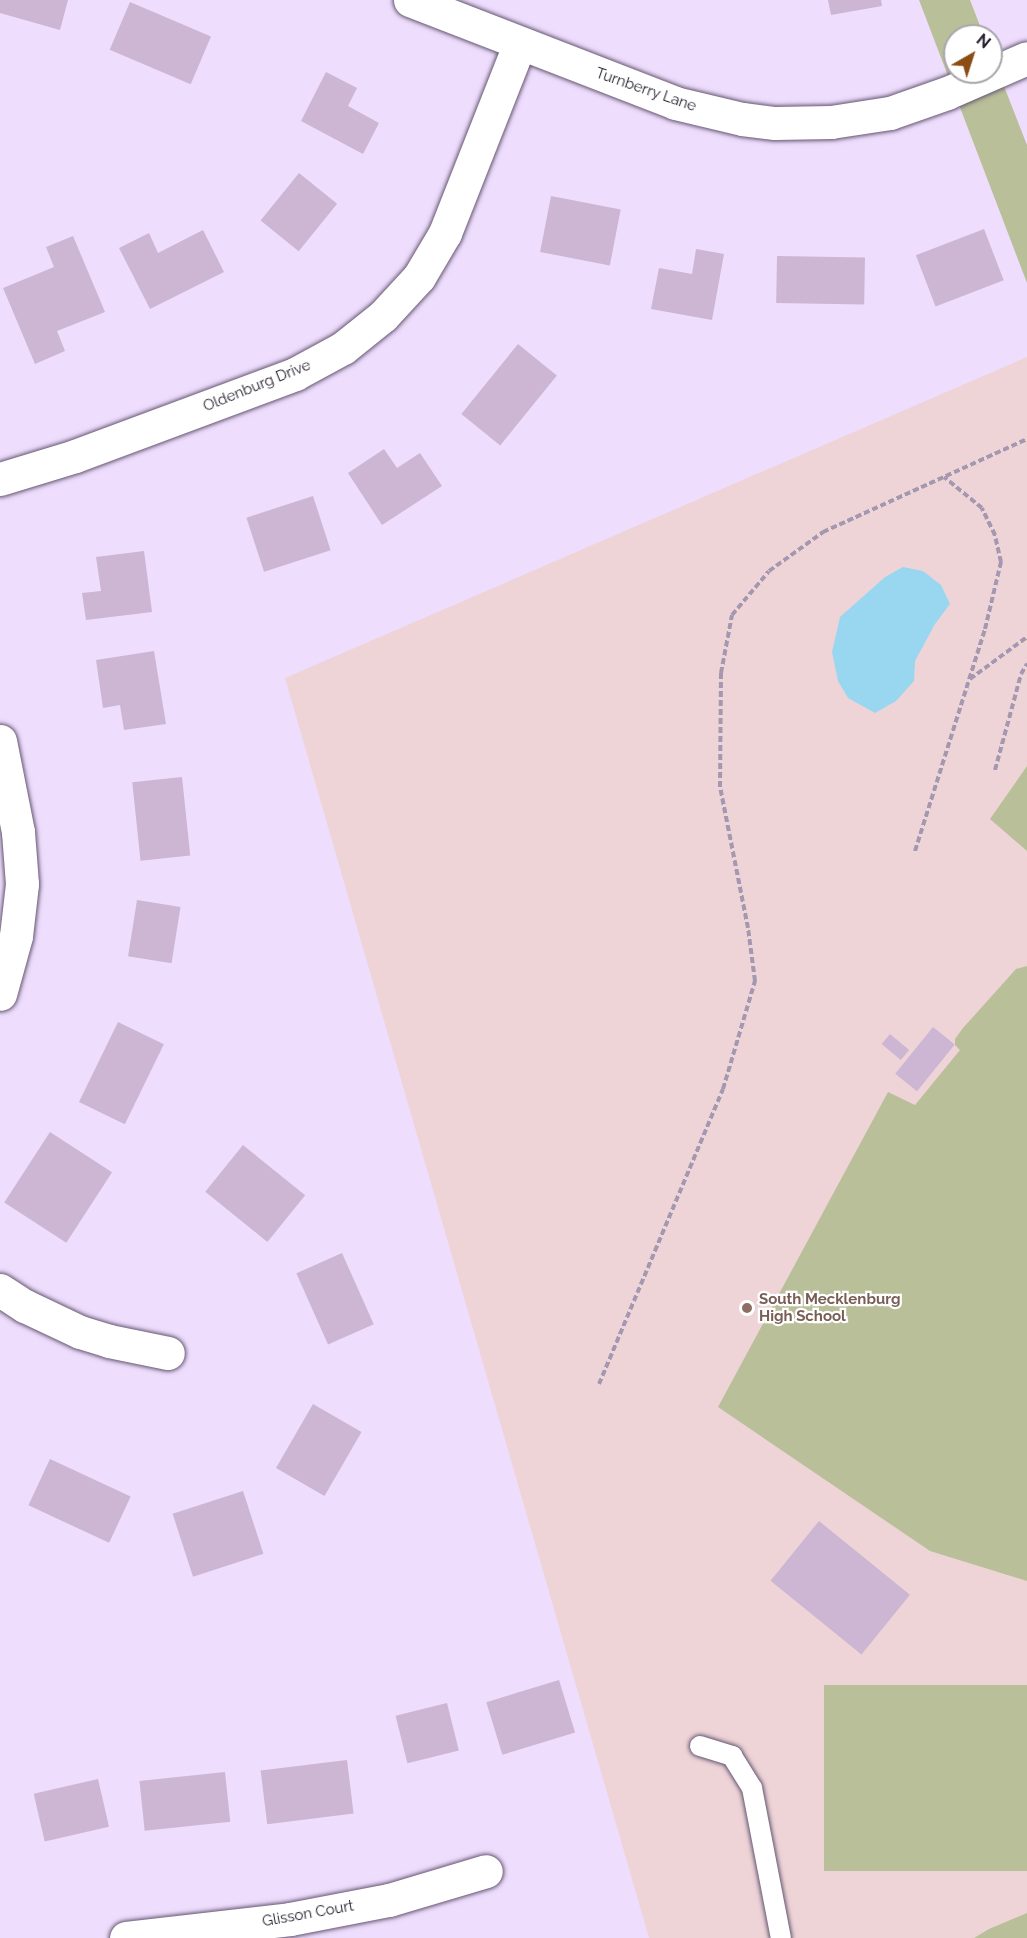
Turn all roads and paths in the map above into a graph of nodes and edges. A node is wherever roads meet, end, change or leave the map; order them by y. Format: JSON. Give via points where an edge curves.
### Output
{"nodes":[{"id":1,"x":410,"y":0,"type":"edge"},
{"id":2,"x":520,"y":44,"type":"junction"},
{"id":3,"x":1027,"y":58,"type":"edge"},
{"id":4,"x":1027,"y":439,"type":"edge"},
{"id":5,"x":944,"y":477,"type":"junction"},
{"id":6,"x":0,"y":479,"type":"edge"},
{"id":7,"x":1027,"y":637,"type":"edge"},
{"id":8,"x":1027,"y":664,"type":"edge"},
{"id":9,"x":969,"y":680,"type":"junction"},
{"id":10,"x":0,"y":741,"type":"edge"},
{"id":11,"x":995,"y":770,"type":"dead end"},
{"id":12,"x":915,"y":851,"type":"dead end"},
{"id":13,"x":0,"y":994,"type":"edge"},
{"id":14,"x":0,"y":1290,"type":"edge"},
{"id":15,"x":168,"y":1353,"type":"dead end"},
{"id":16,"x":599,"y":1384,"type":"dead end"},
{"id":17,"x":700,"y":1746,"type":"dead end"},
{"id":18,"x":486,"y":1871,"type":"dead end"},
{"id":19,"x":126,"y":1938,"type":"edge"},
{"id":20,"x":781,"y":1938,"type":"edge"}],
"edges":[{"from":1,"to":2,"type":"street","name":"Turnberry Lane"},
{"from":2,"to":3,"type":"street","name":"Turnberry Lane","via":[[675,103],[775,123],[831,122],[890,113]]},
{"from":2,"to":6,"type":"street","name":"Oldenburg Drive","via":[[445,233],[418,277],[383,316],[343,348],[295,374],[75,456]]},
{"from":4,"to":5,"type":"path"},
{"from":5,"to":9,"type":"path","via":[[982,508],[996,534],[1001,562]]},
{"from":5,"to":16,"type":"path","via":[[823,532],[769,571],[732,615],[722,673],[720,787],[755,981],[723,1089]]},
{"from":7,"to":9,"type":"path"},
{"from":8,"to":11,"type":"path","via":[[1020,674]]},
{"from":9,"to":12,"type":"path"},
{"from":10,"to":13,"type":"street","via":[[18,832],[22,884],[16,936]]},
{"from":14,"to":15,"type":"street","via":[[80,1332]]},
{"from":17,"to":20,"type":"lane","via":[[732,1756],[752,1788]]},
{"from":18,"to":19,"type":"street","name":"Glisson Court","via":[[389,1900],[290,1919]]}]}
